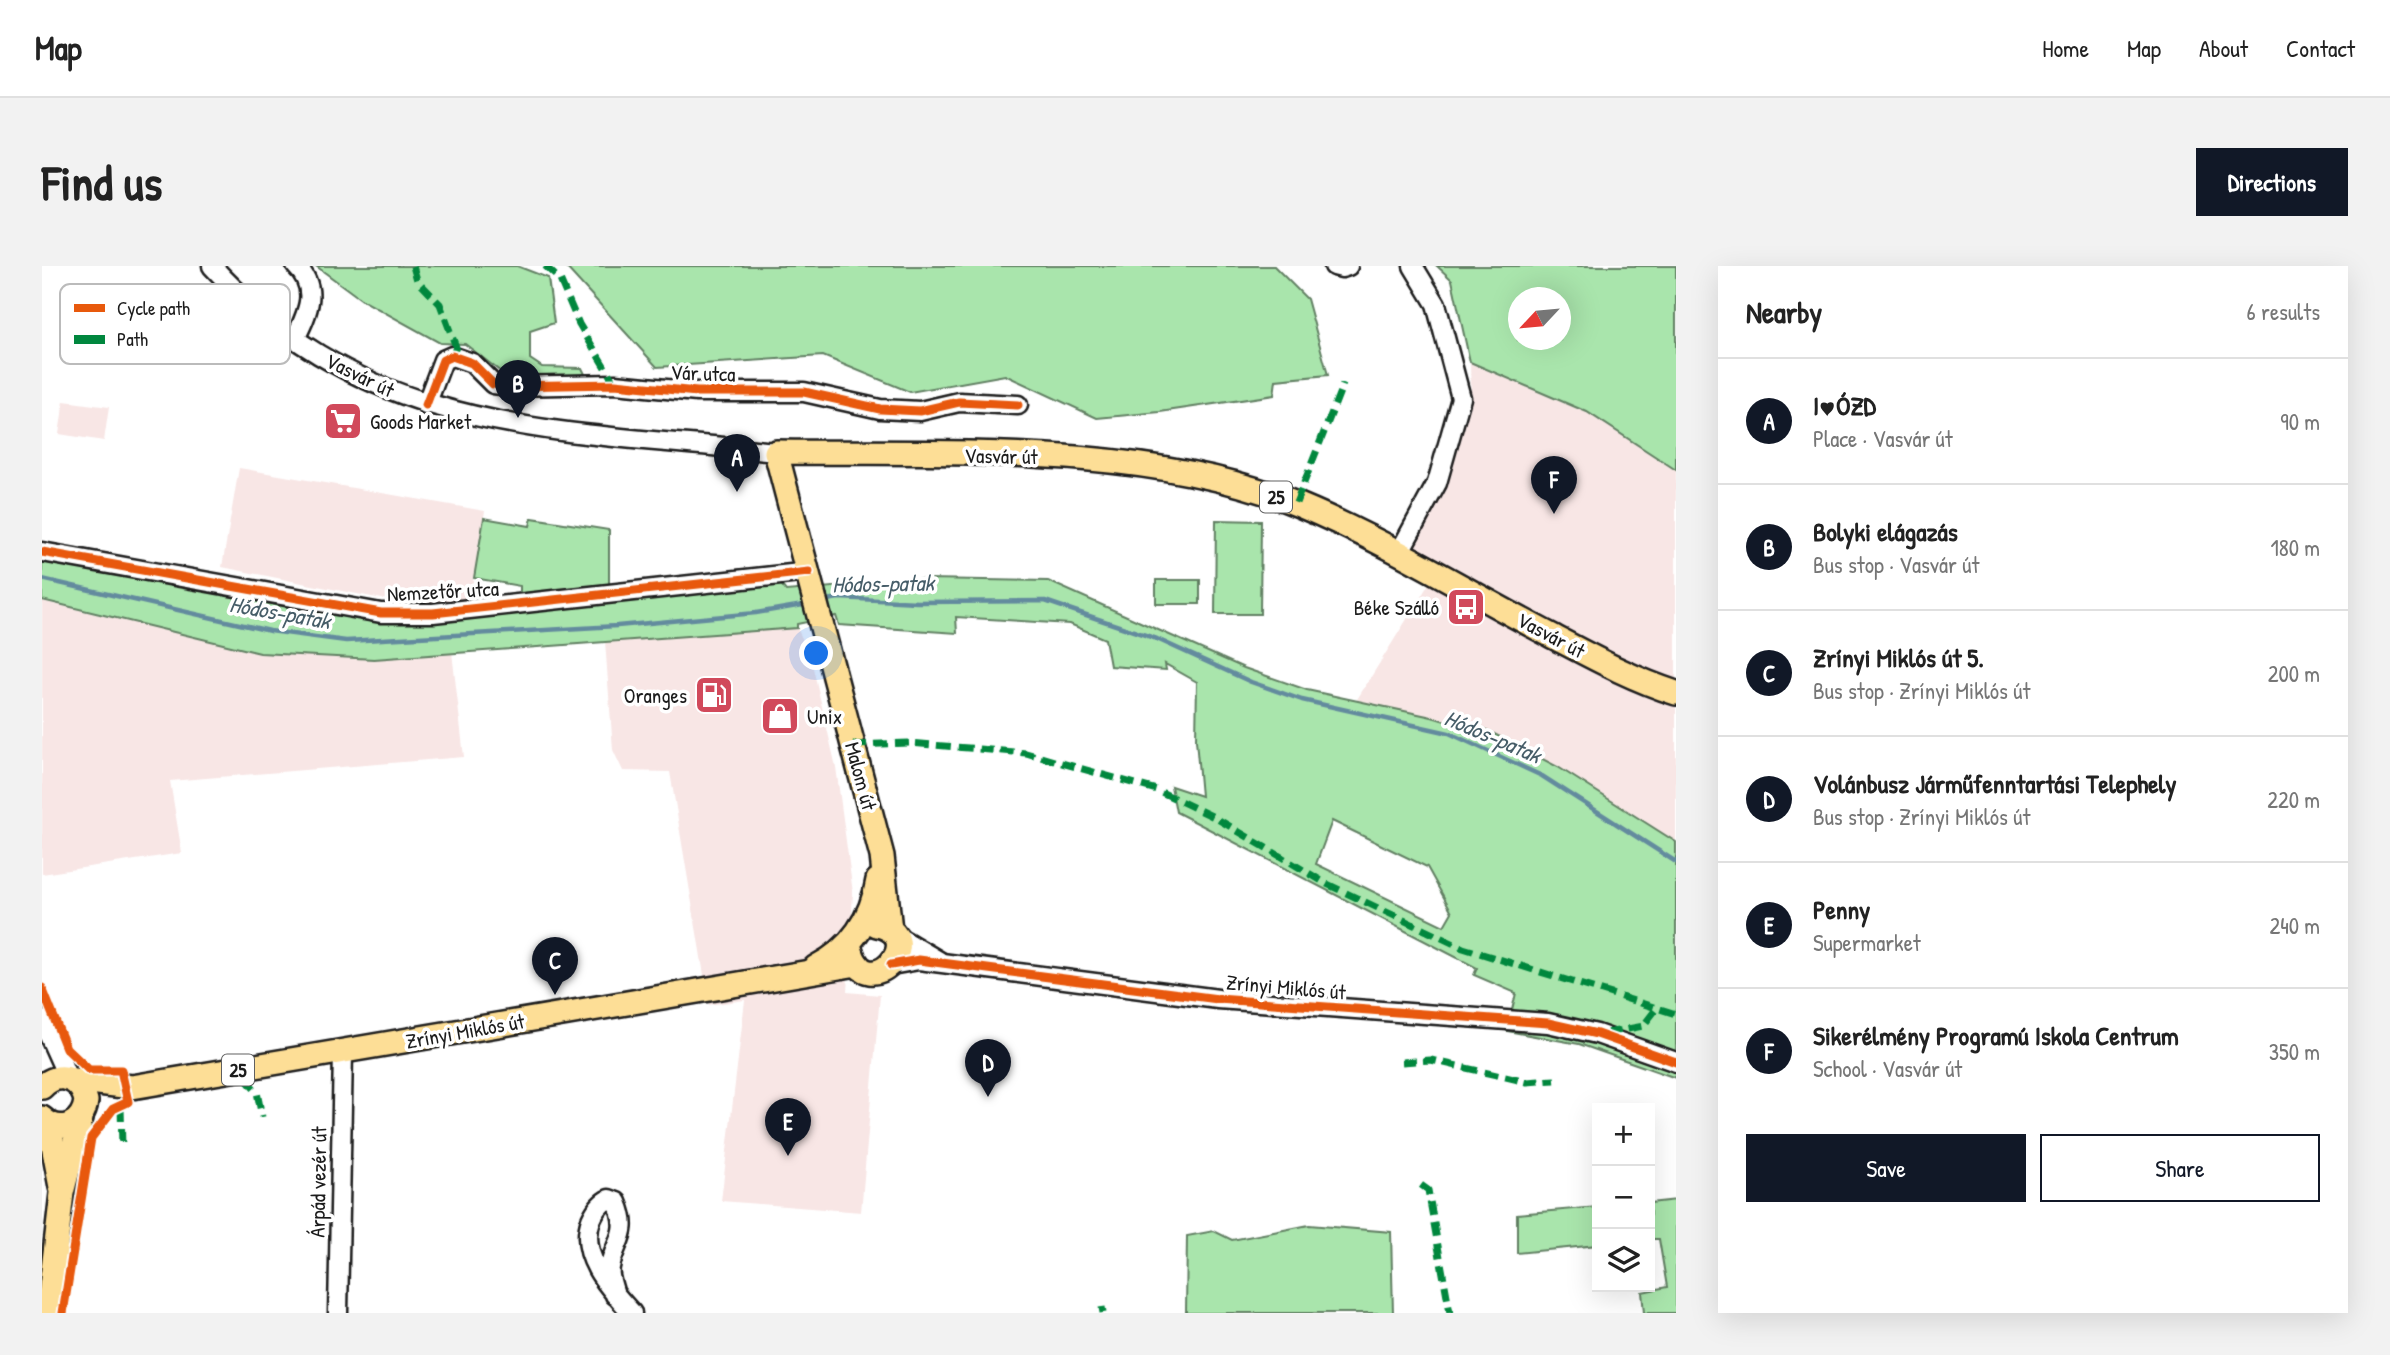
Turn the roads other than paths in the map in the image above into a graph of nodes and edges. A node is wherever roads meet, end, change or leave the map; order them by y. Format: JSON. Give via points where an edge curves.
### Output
{"nodes":[{"id":1,"x":212,"y":266,"type":"edge"},
{"id":2,"x":296,"y":266,"type":"edge"},
{"id":3,"x":1334,"y":266,"type":"edge"},
{"id":4,"x":1348,"y":266,"type":"edge"},
{"id":5,"x":1413,"y":266,"type":"edge"},
{"id":6,"x":230,"y":284,"type":"edge"},
{"id":7,"x":290,"y":335,"type":"edge"},
{"id":8,"x":295,"y":339,"type":"junction"},
{"id":9,"x":426,"y":405,"type":"junction"},
{"id":10,"x":1018,"y":405,"type":"dead end"},
{"id":11,"x":776,"y":452,"type":"junction"},
{"id":12,"x":835,"y":453,"type":"junction"},
{"id":13,"x":788,"y":497,"type":"junction"},
{"id":14,"x":42,"y":552,"type":"edge"},
{"id":15,"x":1399,"y":553,"type":"junction"},
{"id":16,"x":810,"y":578,"type":"junction"},
{"id":17,"x":1676,"y":693,"type":"edge"},
{"id":18,"x":882,"y":856,"type":"junction"},
{"id":19,"x":857,"y":933,"type":"junction"},
{"id":20,"x":892,"y":933,"type":"junction"},
{"id":21,"x":857,"y":964,"type":"junction"},
{"id":22,"x":891,"y":965,"type":"junction"},
{"id":23,"x":945,"y":965,"type":"junction"},
{"id":24,"x":798,"y":975,"type":"junction"},
{"id":25,"x":42,"y":1020,"type":"edge"},
{"id":26,"x":343,"y":1052,"type":"junction"},
{"id":27,"x":1676,"y":1062,"type":"edge"},
{"id":28,"x":70,"y":1079,"type":"junction"},
{"id":29,"x":43,"y":1081,"type":"edge"},
{"id":30,"x":132,"y":1087,"type":"junction"},
{"id":31,"x":83,"y":1113,"type":"junction"},
{"id":32,"x":46,"y":1121,"type":"edge"},
{"id":33,"x":62,"y":1193,"type":"junction"},
{"id":34,"x":615,"y":1295,"type":"dead end"},
{"id":35,"x":48,"y":1313,"type":"edge"},
{"id":36,"x":338,"y":1313,"type":"edge"},
{"id":37,"x":632,"y":1313,"type":"edge"}],
"edges":[{"from":1,"to":6,"type":"street","name":"Vasvár út"},
{"from":2,"to":8,"type":"street","via":[[308,282],[310,303]]},
{"from":3,"to":4,"type":"street"},
{"from":5,"to":15,"type":"street","via":[[1436,304],[1461,398],[1437,483]]},
{"from":7,"to":8,"type":"street","name":"Vasvár út"},
{"from":8,"to":9,"type":"street","name":"Vasvár út","via":[[359,378]]},
{"from":9,"to":10,"type":"street","name":"Vár utca","via":[[443,360],[452,355],[472,363],[493,384],[510,386],[615,384],[697,392],[804,392],[880,408],[920,411],[959,402]]},
{"from":9,"to":11,"type":"street","name":"Vasvár út","via":[[529,426]]},
{"from":11,"to":12,"type":"main road","name":"Vasvár út","number":"25"},
{"from":11,"to":13,"type":"main road","name":"Malom út","number":"25"},
{"from":12,"to":13,"type":"main road","number":"25","via":[[801,465]]},
{"from":12,"to":15,"type":"main road","name":"Vasvár út","number":"25","via":[[1073,459],[1193,474],[1296,503]]},
{"from":13,"to":16,"type":"main road","name":"Malom út","number":"25"},
{"from":14,"to":16,"type":"street","name":"Nemzetőr utca","via":[[381,613],[433,613]]},
{"from":15,"to":17,"type":"main road","name":"Vasvár út","number":"25","via":[[1607,665]]},
{"from":16,"to":18,"type":"main road","name":"Malom út","number":"25"},
{"from":18,"to":19,"type":"main road","name":"Malom út","number":"25","via":[[876,895]]},
{"from":18,"to":20,"type":"main road","name":"Malom út","number":"25"},
{"from":19,"to":20,"type":"main road","via":[[876,924]]},
{"from":19,"to":21,"type":"main road","via":[[851,951]]},
{"from":19,"to":24,"type":"main road","name":"Zrínyi Miklós út","number":"25","via":[[830,960]]},
{"from":20,"to":22,"type":"main road","number":"25","via":[[898,951]]},
{"from":20,"to":23,"type":"street","name":"Zrínyi Miklós út"},
{"from":21,"to":22,"type":"main road","number":"25","via":[[873,972]]},
{"from":21,"to":24,"type":"main road","name":"Zrínyi Miklós út","number":"25"},
{"from":22,"to":23,"type":"street","name":"Zrínyi Miklós út","via":[[919,960]]},
{"from":23,"to":27,"type":"street","name":"Zrínyi Miklós út","via":[[1218,999],[1548,1023],[1597,1034]]},
{"from":24,"to":26,"type":"main road","name":"Zrínyi Miklós út","number":"25"},
{"from":25,"to":28,"type":"street"},
{"from":26,"to":30,"type":"main road","name":"Zrínyi Miklós út","number":"25"},
{"from":26,"to":36,"type":"street","name":"Árpád vezér út"},
{"from":28,"to":29,"type":"main road","number":"25"},
{"from":28,"to":30,"type":"main road","name":"Zrínyi Miklós út","number":"25"},
{"from":28,"to":31,"type":"main road","via":[[84,1093]]},
{"from":30,"to":31,"type":"main road","name":"Zrínyi Miklós út","number":"25","via":[[127,1094]]},
{"from":31,"to":32,"type":"main road","number":"25","via":[[66,1127]]},
{"from":31,"to":33,"type":"main road"},
{"from":32,"to":33,"type":"main road"},
{"from":33,"to":35,"type":"main road"},
{"from":34,"to":37,"type":"street"}]}
